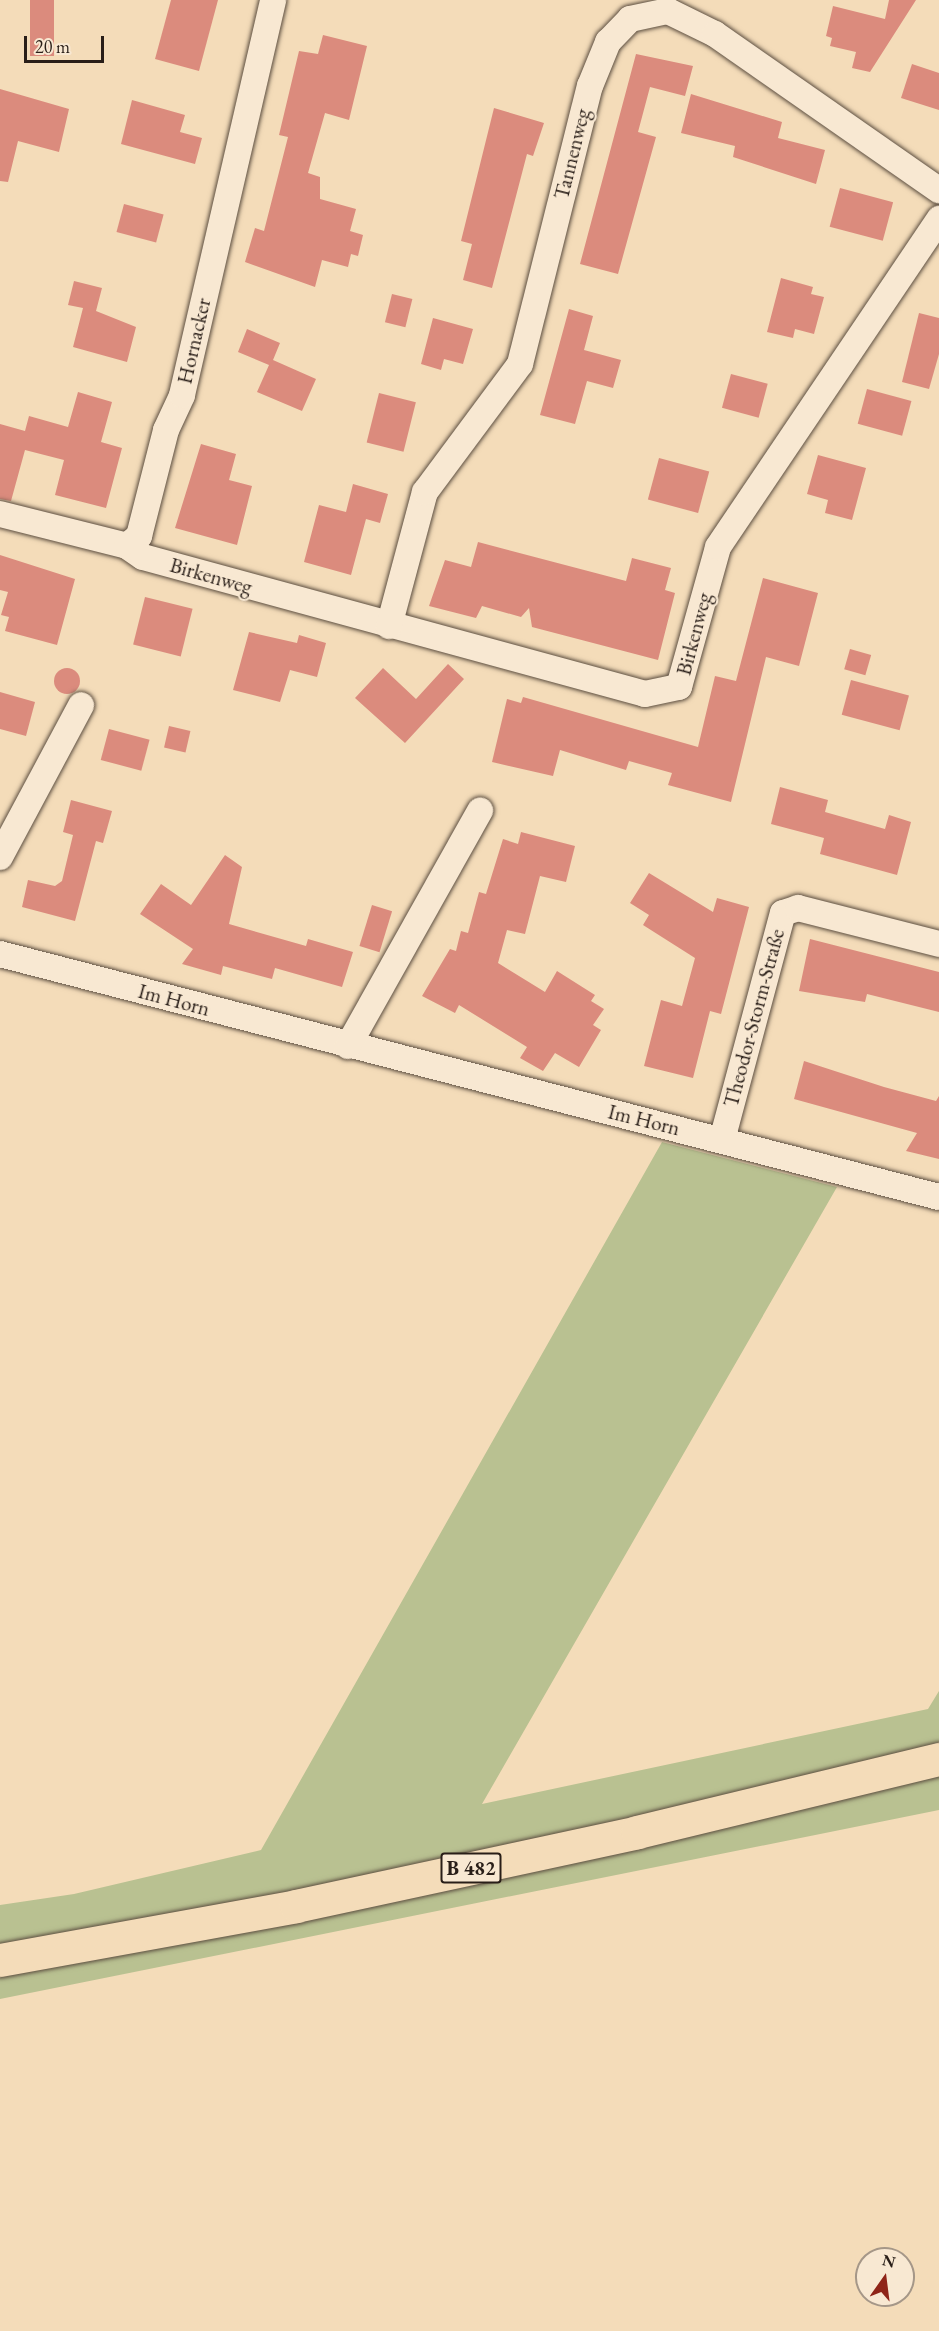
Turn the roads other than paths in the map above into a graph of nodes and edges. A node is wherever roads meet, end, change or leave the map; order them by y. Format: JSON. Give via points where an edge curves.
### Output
{"nodes":[{"id":1,"x":273,"y":0,"type":"edge"},
{"id":2,"x":939,"y":190,"type":"edge"},
{"id":3,"x":939,"y":219,"type":"edge"},
{"id":4,"x":0,"y":514,"type":"edge"},
{"id":5,"x":127,"y":546,"type":"junction"},
{"id":6,"x":389,"y":626,"type":"junction"},
{"id":7,"x":81,"y":705,"type":"dead end"},
{"id":8,"x":480,"y":811,"type":"dead end"},
{"id":9,"x":0,"y":857,"type":"edge"},
{"id":10,"x":939,"y":944,"type":"edge"},
{"id":11,"x":0,"y":954,"type":"edge"},
{"id":12,"x":348,"y":1046,"type":"junction"},
{"id":13,"x":722,"y":1140,"type":"junction"},
{"id":14,"x":939,"y":1197,"type":"edge"},
{"id":15,"x":939,"y":1759,"type":"edge"},
{"id":16,"x":0,"y":1960,"type":"edge"}],
"edges":[{"from":1,"to":5,"type":"street","name":"Hornacker","via":[[182,395],[166,430],[139,536]]},
{"from":2,"to":6,"type":"street","name":"Tannenweg","via":[[716,34],[668,11],[630,19],[608,42],[590,86],[520,364],[425,492]]},
{"from":3,"to":6,"type":"street","name":"Birkenweg","via":[[718,547],[680,687],[645,694]]},
{"from":4,"to":5,"type":"street"},
{"from":5,"to":6,"type":"street","name":"Birkenweg","via":[[143,557]]},
{"from":7,"to":9,"type":"street"},
{"from":8,"to":12,"type":"street"},
{"from":10,"to":13,"type":"street","name":"Theodor-Storm-Straße","via":[[798,908],[783,913]]},
{"from":11,"to":12,"type":"street","name":"Im Horn"},
{"from":12,"to":13,"type":"street","name":"Im Horn"},
{"from":13,"to":14,"type":"street","name":"Im Horn"},
{"from":15,"to":16,"type":"main road","number":"B 482","via":[[637,1832],[296,1906]]}]}
